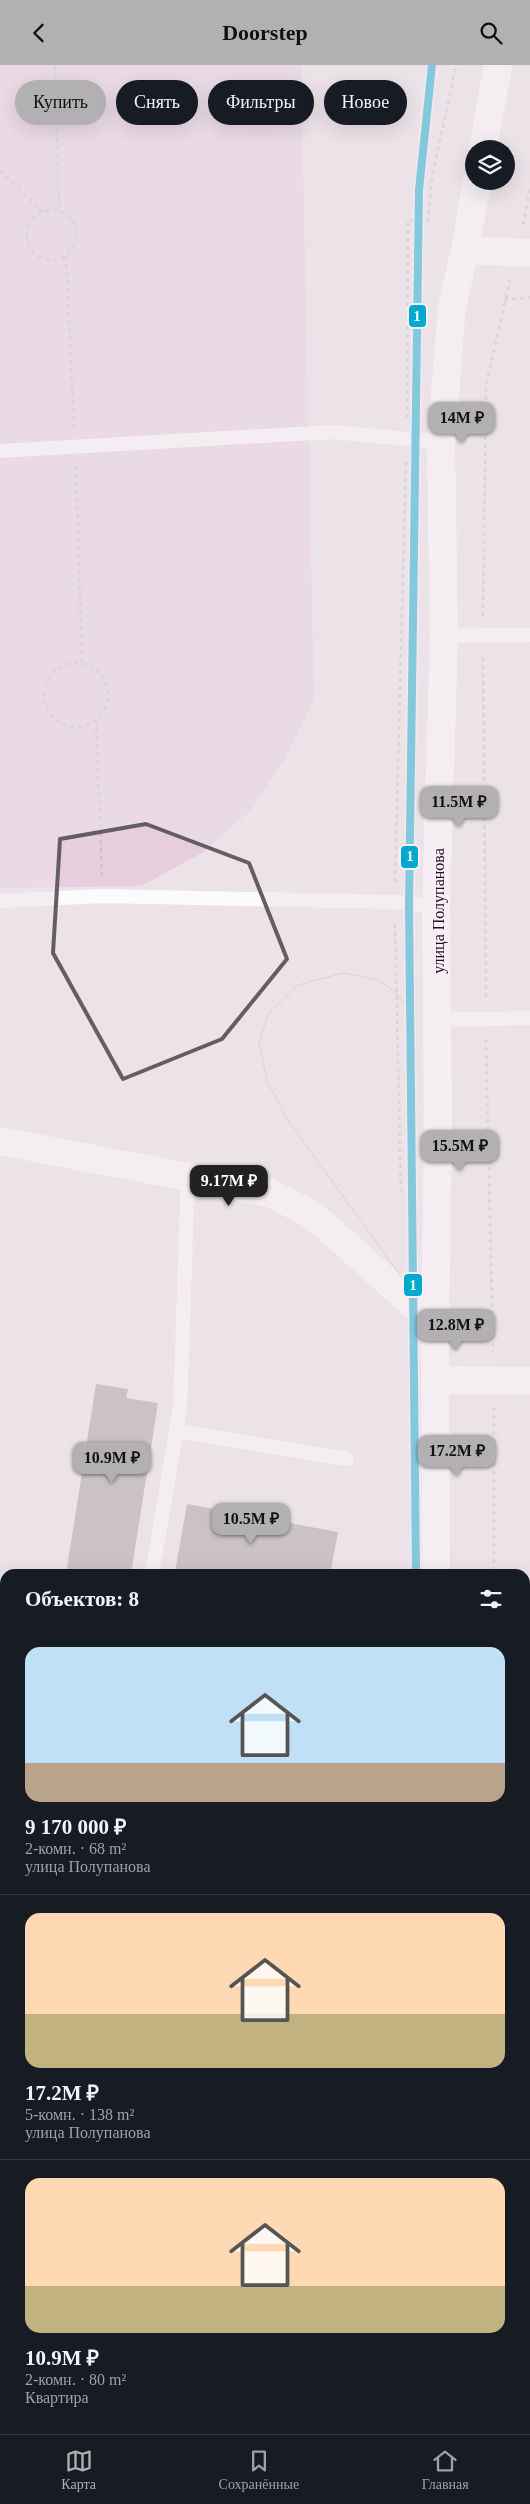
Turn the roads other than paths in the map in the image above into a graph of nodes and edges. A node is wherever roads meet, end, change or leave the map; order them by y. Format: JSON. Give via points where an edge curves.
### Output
{"nodes":[{"id":1,"x":498,"y":65,"type":"edge"},
{"id":2,"x":485,"y":140,"type":"edge"},
{"id":3,"x":475,"y":190,"type":"edge"},
{"id":4,"x":465,"y":250,"type":"junction"},
{"id":5,"x":524,"y":253,"type":"edge"},
{"id":6,"x":440,"y":441,"type":"junction"},
{"id":7,"x":0,"y":451,"type":"edge"},
{"id":8,"x":530,"y":635,"type":"edge"},
{"id":9,"x":444,"y":636,"type":"junction"},
{"id":10,"x":0,"y":901,"type":"edge"},
{"id":11,"x":436,"y":906,"type":"junction"},
{"id":12,"x":530,"y":1018,"type":"edge"},
{"id":13,"x":438,"y":1020,"type":"junction"},
{"id":14,"x":0,"y":1141,"type":"edge"},
{"id":15,"x":188,"y":1177,"type":"junction"},
{"id":16,"x":434,"y":1324,"type":"junction"},
{"id":17,"x":436,"y":1380,"type":"junction"},
{"id":18,"x":530,"y":1381,"type":"edge"},
{"id":19,"x":176,"y":1431,"type":"junction"},
{"id":20,"x":347,"y":1459,"type":"dead end"},
{"id":21,"x":153,"y":1569,"type":"edge"},
{"id":22,"x":436,"y":1569,"type":"edge"}],
"edges":[{"from":1,"to":2,"type":"street"},
{"from":3,"to":4,"type":"street","name":"улица Полупанова"},
{"from":4,"to":5,"type":"street"},
{"from":4,"to":6,"type":"street","name":"улица Полупанова","via":[[452,307]]},
{"from":6,"to":7,"type":"lane","via":[[332,431]]},
{"from":6,"to":9,"type":"street","name":"улица Полупанова"},
{"from":8,"to":9,"type":"lane"},
{"from":9,"to":11,"type":"street","name":"улица Полупанова"},
{"from":10,"to":11,"type":"lane","via":[[103,896],[394,902]]},
{"from":11,"to":13,"type":"street","name":"улица Полупанова"},
{"from":12,"to":13,"type":"lane"},
{"from":13,"to":16,"type":"street","name":"улица Полупанова","via":[[438,1222]]},
{"from":14,"to":15,"type":"street"},
{"from":15,"to":16,"type":"street","via":[[270,1193],[313,1215]]},
{"from":15,"to":19,"type":"lane","via":[[180,1408]]},
{"from":16,"to":17,"type":"street","name":"улица Полупанова"},
{"from":17,"to":18,"type":"street"},
{"from":17,"to":22,"type":"street","name":"улица Полупанова"},
{"from":19,"to":20,"type":"lane"},
{"from":19,"to":21,"type":"lane"}]}
